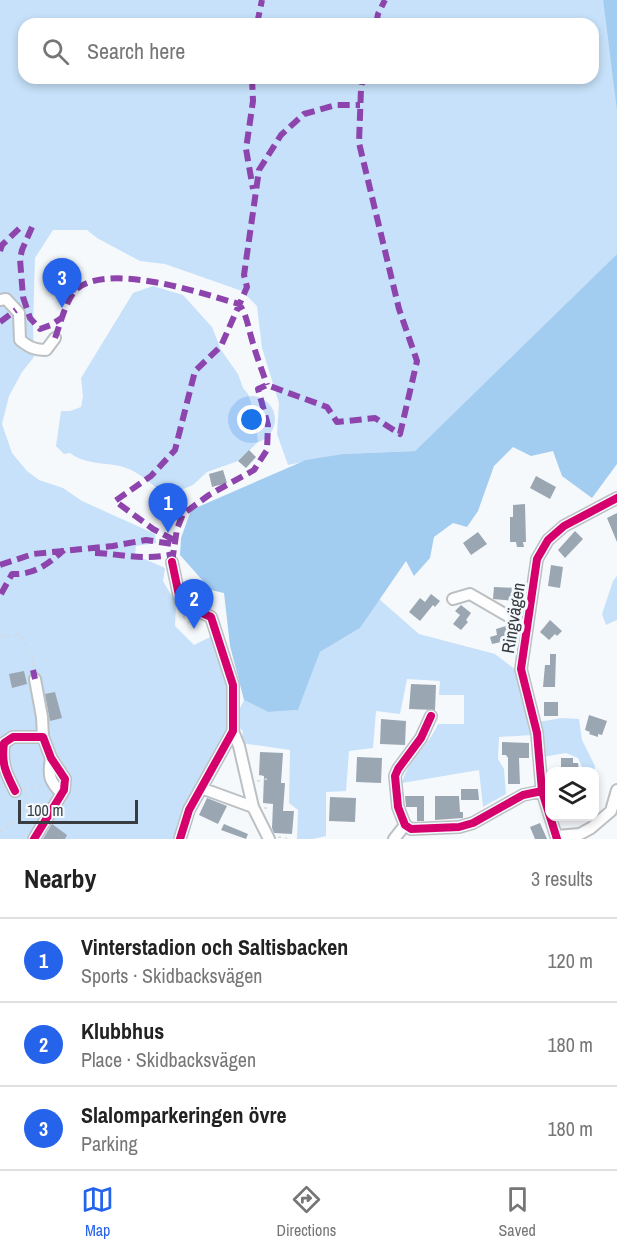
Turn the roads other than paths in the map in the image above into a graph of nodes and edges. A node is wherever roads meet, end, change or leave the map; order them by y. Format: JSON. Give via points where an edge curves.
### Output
{"nodes":[{"id":1,"x":0,"y":300,"type":"edge"},
{"id":2,"x":55,"y":338,"type":"dead end"},
{"id":3,"x":617,"y":498,"type":"edge"},
{"id":4,"x":172,"y":562,"type":"dead end"},
{"id":5,"x":453,"y":598,"type":"dead end"},
{"id":6,"x":527,"y":627,"type":"junction"},
{"id":7,"x":34,"y":674,"type":"road end"},
{"id":8,"x":431,"y":716,"type":"dead end"},
{"id":9,"x":233,"y":731,"type":"junction"},
{"id":10,"x":43,"y":737,"type":"junction"},
{"id":11,"x":51,"y":758,"type":"junction"},
{"id":12,"x":201,"y":788,"type":"junction"},
{"id":13,"x":23,"y":790,"type":"road end"},
{"id":14,"x":617,"y":790,"type":"edge"},
{"id":15,"x":542,"y":791,"type":"junction"},
{"id":16,"x":62,"y":794,"type":"junction"},
{"id":17,"x":253,"y":807,"type":"junction"},
{"id":18,"x":405,"y":825,"type":"junction"},
{"id":19,"x":396,"y":838,"type":"edge"},
{"id":20,"x":556,"y":838,"type":"edge"},
{"id":21,"x":34,"y":839,"type":"edge"},
{"id":22,"x":180,"y":839,"type":"edge"},
{"id":23,"x":269,"y":839,"type":"edge"}],
"edges":[{"from":1,"to":2,"type":"street","via":[[6,299],[19,313],[20,340],[27,345],[46,350]]},
{"from":3,"to":6,"type":"street","name":"Ringvägen","via":[[564,526],[548,540],[537,559]]},
{"from":4,"to":9,"type":"street","via":[[180,600],[211,617],[217,632],[233,685]]},
{"from":5,"to":6,"type":"street","name":"Ringvägen","via":[[470,594]]},
{"from":6,"to":15,"type":"street","name":"Ringvägen","via":[[520,669],[537,733]]},
{"from":7,"to":10,"type":"street"},
{"from":8,"to":18,"type":"street","via":[[395,776],[398,807]]},
{"from":9,"to":12,"type":"street"},
{"from":9,"to":17,"type":"street"},
{"from":10,"to":11,"type":"street"},
{"from":10,"to":13,"type":"street","via":[[13,737],[4,743],[4,770]]},
{"from":11,"to":16,"type":"street","via":[[49,774]]},
{"from":11,"to":16,"type":"street","via":[[65,779]]},
{"from":12,"to":17,"type":"street"},
{"from":12,"to":22,"type":"street"},
{"from":14,"to":20,"type":"street","via":[[611,810],[591,828]]},
{"from":15,"to":18,"type":"street","via":[[523,795],[488,817],[466,825],[411,829]]},
{"from":15,"to":20,"type":"street","name":"Ringvägen"},
{"from":16,"to":21,"type":"street"},
{"from":17,"to":23,"type":"street"},
{"from":18,"to":19,"type":"street"}]}
